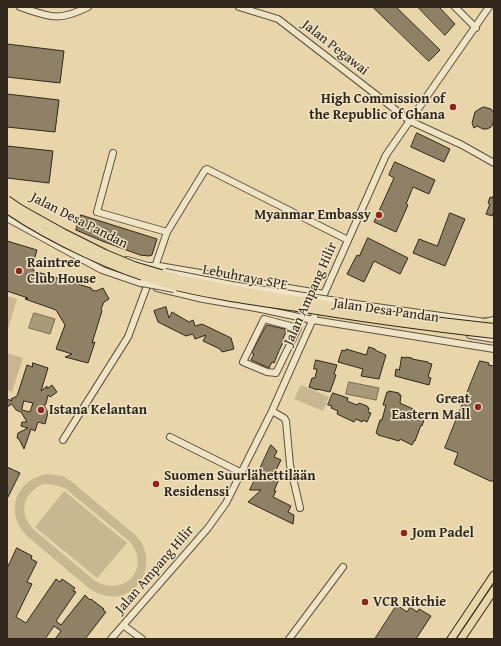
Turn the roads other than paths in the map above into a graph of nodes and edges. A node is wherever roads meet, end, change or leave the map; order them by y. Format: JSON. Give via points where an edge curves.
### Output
{"nodes":[{"id":1,"x":20,"y":7,"type":"edge"},
{"id":2,"x":88,"y":7,"type":"edge"},
{"id":3,"x":240,"y":7,"type":"edge"},
{"id":4,"x":455,"y":7,"type":"edge"},
{"id":5,"x":489,"y":7,"type":"edge"},
{"id":6,"x":476,"y":28,"type":"junction"},
{"id":7,"x":410,"y":121,"type":"junction"},
{"id":8,"x":113,"y":153,"type":"dead end"},
{"id":9,"x":494,"y":163,"type":"edge"},
{"id":10,"x":7,"y":197,"type":"edge"},
{"id":11,"x":7,"y":200,"type":"edge"},
{"id":12,"x":7,"y":209,"type":"edge"},
{"id":13,"x":7,"y":218,"type":"edge"},
{"id":14,"x":167,"y":232,"type":"junction"},
{"id":15,"x":348,"y":240,"type":"junction"},
{"id":16,"x":152,"y":266,"type":"junction"},
{"id":17,"x":144,"y":285,"type":"junction"},
{"id":18,"x":324,"y":294,"type":"junction"},
{"id":19,"x":312,"y":320,"type":"junction"},
{"id":20,"x":494,"y":320,"type":"edge"},
{"id":21,"x":485,"y":322,"type":"junction"},
{"id":22,"x":494,"y":324,"type":"edge"},
{"id":23,"x":494,"y":328,"type":"edge"},
{"id":24,"x":494,"y":336,"type":"edge"},
{"id":25,"x":494,"y":349,"type":"edge"},
{"id":26,"x":277,"y":370,"type":"junction"},
{"id":27,"x":288,"y":375,"type":"junction"},
{"id":28,"x":272,"y":411,"type":"junction"},
{"id":29,"x":170,"y":438,"type":"dead end"},
{"id":30,"x":63,"y":440,"type":"dead end"},
{"id":31,"x":242,"y":473,"type":"junction"},
{"id":32,"x":300,"y":508,"type":"dead end"},
{"id":33,"x":343,"y":567,"type":"dead end"},
{"id":34,"x":494,"y":575,"type":"edge"},
{"id":35,"x":494,"y":590,"type":"edge"},
{"id":36,"x":123,"y":625,"type":"junction"},
{"id":37,"x":111,"y":639,"type":"edge"},
{"id":38,"x":142,"y":639,"type":"edge"},
{"id":39,"x":289,"y":639,"type":"edge"},
{"id":40,"x":451,"y":639,"type":"edge"},
{"id":41,"x":461,"y":639,"type":"edge"}],
"edges":[{"from":1,"to":2,"type":"street","via":[[45,16],[58,17]]},
{"from":3,"to":7,"type":"street","name":"Jalan Pegawai","via":[[278,19]]},
{"from":4,"to":6,"type":"street"},
{"from":5,"to":6,"type":"street","name":"Jalan Ampang Hilir"},
{"from":6,"to":7,"type":"street","name":"Jalan Ampang Hilir"},
{"from":7,"to":9,"type":"street","name":"Jalan Pegawai"},
{"from":7,"to":15,"type":"street","name":"Jalan Ampang Hilir","via":[[380,166]]},
{"from":8,"to":14,"type":"street","via":[[97,212]]},
{"from":10,"to":16,"type":"street","name":"Jalan Desa Pandan","via":[[61,229],[100,248]]},
{"from":11,"to":23,"type":"highway","name":"Lebuhraya SPE","bridge":true,"via":[[105,254],[134,266],[178,278],[246,292]]},
{"from":12,"to":24,"type":"highway","name":"Lebuhraya SPE","bridge":true,"via":[[59,240],[132,272],[168,283],[274,304]]},
{"from":13,"to":17,"type":"street","via":[[102,270]]},
{"from":14,"to":15,"type":"street","via":[[207,169]]},
{"from":14,"to":16,"type":"street"},
{"from":15,"to":18,"type":"street","name":"Jalan Ampang Hilir"},
{"from":16,"to":18,"type":"street"},
{"from":16,"to":21,"type":"street","name":"Jalan Desa Pandan","bridge":true,"via":[[155,270],[232,285]]},
{"from":17,"to":19,"type":"street"},
{"from":17,"to":24,"type":"street","name":"Jalan Desa Pandan","bridge":true,"via":[[373,322]]},
{"from":17,"to":30,"type":"street","via":[[128,337]]},
{"from":18,"to":19,"type":"street","name":"Jalan Ampang Hilir"},
{"from":19,"to":25,"type":"street"},
{"from":19,"to":27,"type":"street","name":"Jalan Ampang Hilir"},
{"from":20,"to":21,"type":"street"},
{"from":21,"to":22,"type":"main road"},
{"from":26,"to":26,"type":"street","via":[[298,328],[264,319],[243,362],[267,372]]},
{"from":26,"to":27,"type":"street"},
{"from":27,"to":28,"type":"street","name":"Jalan Ampang Hilir"},
{"from":28,"to":31,"type":"street","name":"Jalan Ampang Hilir"},
{"from":28,"to":32,"type":"street","via":[[286,421],[290,465]]},
{"from":29,"to":31,"type":"street"},
{"from":31,"to":36,"type":"street","name":"Jalan Ampang Hilir","via":[[226,504],[208,528]]},
{"from":33,"to":39,"type":"street"},
{"from":34,"to":40,"type":"main road"},
{"from":35,"to":41,"type":"main road"},
{"from":36,"to":37,"type":"street","name":"Jalan Ampang Hilir"},
{"from":36,"to":38,"type":"street"}]}
